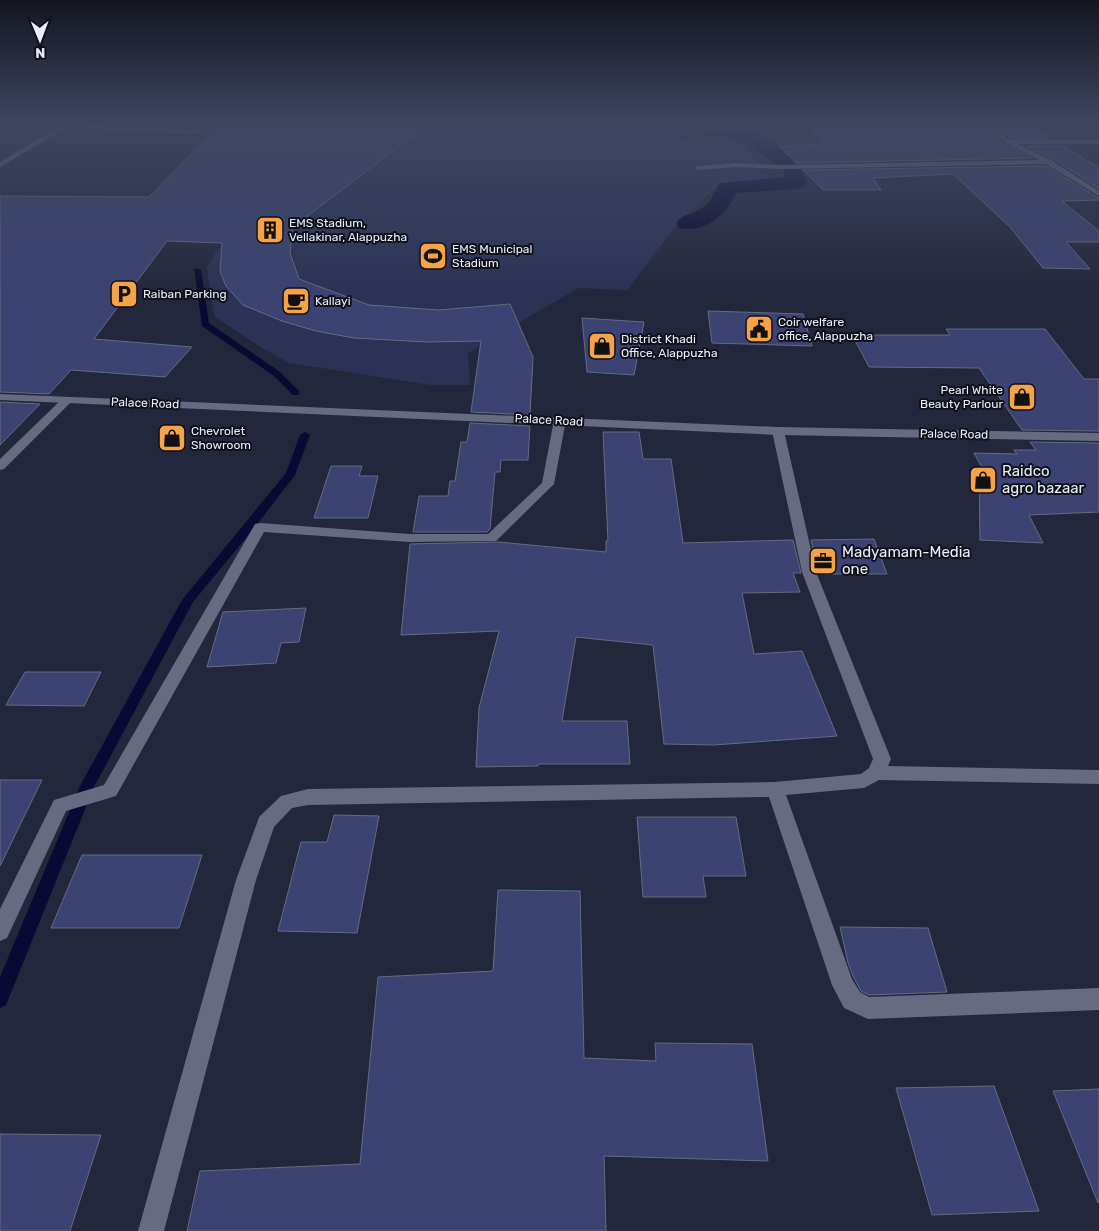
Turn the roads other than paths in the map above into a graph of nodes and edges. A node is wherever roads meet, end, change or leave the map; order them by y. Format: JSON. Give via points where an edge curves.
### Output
{"nodes":[{"id":1,"x":1077,"y":180,"type":"edge"},
{"id":2,"x":1099,"y":194,"type":"edge"},
{"id":3,"x":0,"y":397,"type":"edge"},
{"id":4,"x":67,"y":400,"type":"junction"},
{"id":5,"x":560,"y":420,"type":"junction"},
{"id":6,"x":778,"y":431,"type":"junction"},
{"id":7,"x":1099,"y":437,"type":"edge"},
{"id":8,"x":0,"y":466,"type":"edge"},
{"id":9,"x":876,"y":774,"type":"junction"},
{"id":10,"x":1099,"y":776,"type":"edge"},
{"id":11,"x":775,"y":789,"type":"junction"},
{"id":12,"x":0,"y":931,"type":"edge"},
{"id":13,"x":1099,"y":999,"type":"edge"},
{"id":14,"x":151,"y":1231,"type":"edge"}],
"edges":[{"from":1,"to":2,"type":"street"},
{"from":3,"to":4,"type":"street","name":"Palace Road"},
{"from":4,"to":5,"type":"street","name":"Palace Road"},
{"from":4,"to":8,"type":"street"},
{"from":5,"to":6,"type":"street","name":"Palace Road"},
{"from":5,"to":12,"type":"street","via":[[548,484],[491,538],[408,538],[260,527],[110,791],[60,805]]},
{"from":6,"to":7,"type":"street","name":"Palace Road"},
{"from":6,"to":9,"type":"street","via":[[809,572],[882,759]]},
{"from":9,"to":10,"type":"street"},
{"from":9,"to":11,"type":"street","via":[[864,781]]},
{"from":11,"to":13,"type":"street","via":[[843,985],[852,1000],[868,1008]]},
{"from":11,"to":14,"type":"street","via":[[308,797],[287,801],[266,823],[246,880]]}]}
